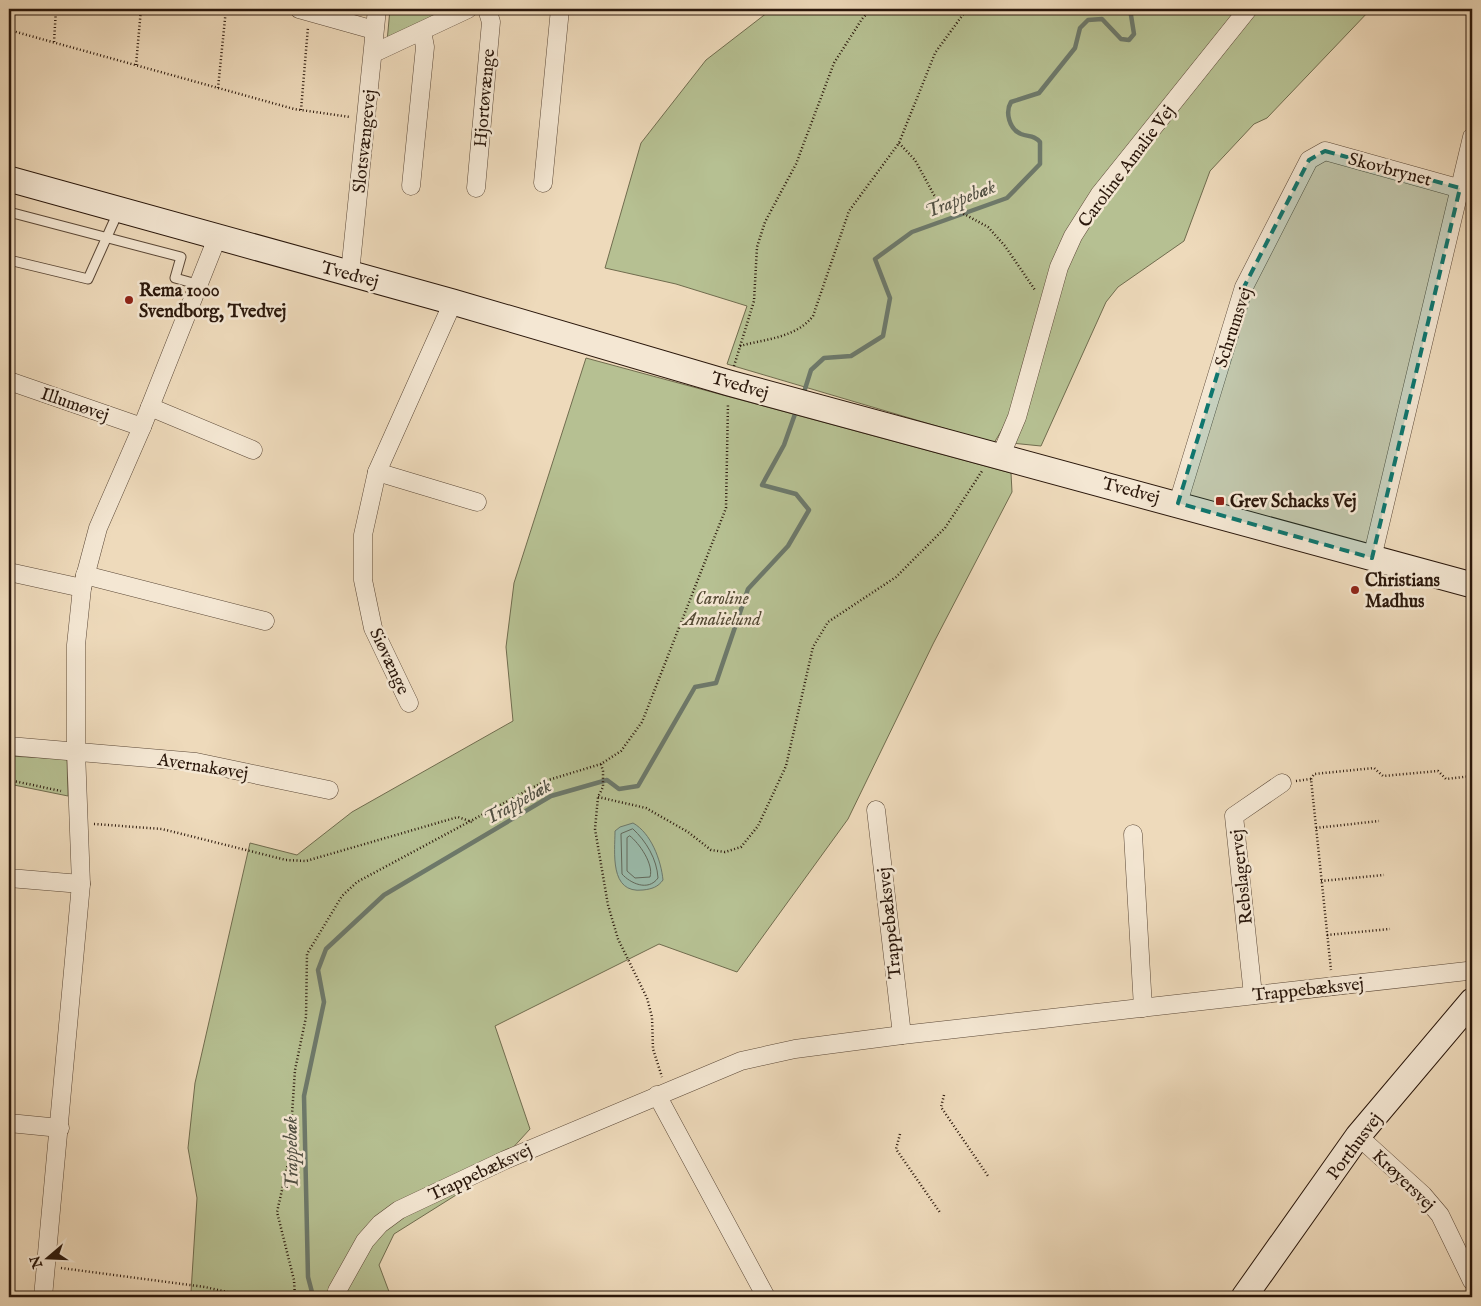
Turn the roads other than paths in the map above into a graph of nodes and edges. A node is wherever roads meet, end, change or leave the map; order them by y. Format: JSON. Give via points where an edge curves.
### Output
{"nodes":[{"id":1,"x":377,"y":9,"type":"edge"},
{"id":2,"x":468,"y":9,"type":"edge"},
{"id":3,"x":487,"y":9,"type":"edge"},
{"id":4,"x":560,"y":9,"type":"edge"},
{"id":5,"x":1248,"y":9,"type":"edge"},
{"id":6,"x":304,"y":10,"type":"edge"},
{"id":7,"x":374,"y":30,"type":"junction"},
{"id":8,"x":422,"y":31,"type":"junction"},
{"id":9,"x":374,"y":53,"type":"junction"},
{"id":10,"x":1472,"y":138,"type":"edge"},
{"id":11,"x":1309,"y":160,"type":"joint"},
{"id":12,"x":9,"y":179,"type":"edge"},
{"id":13,"x":544,"y":182,"type":"dead end"},
{"id":14,"x":412,"y":186,"type":"dead end"},
{"id":15,"x":476,"y":188,"type":"dead end"},
{"id":16,"x":1466,"y":190,"type":"edge"},
{"id":17,"x":119,"y":210,"type":"junction"},
{"id":18,"x":9,"y":212,"type":"edge"},
{"id":19,"x":107,"y":236,"type":"junction"},
{"id":20,"x":216,"y":238,"type":"junction"},
{"id":21,"x":9,"y":260,"type":"edge"},
{"id":22,"x":350,"y":273,"type":"junction"},
{"id":23,"x":200,"y":285,"type":"junction"},
{"id":24,"x":453,"y":302,"type":"junction"},
{"id":25,"x":9,"y":381,"type":"edge"},
{"id":26,"x":150,"y":407,"type":"junction"},
{"id":27,"x":142,"y":428,"type":"junction"},
{"id":28,"x":254,"y":450,"type":"dead end"},
{"id":29,"x":997,"y":454,"type":"junction"},
{"id":30,"x":376,"y":472,"type":"junction"},
{"id":31,"x":477,"y":502,"type":"dead end"},
{"id":32,"x":1178,"y":503,"type":"junction"},
{"id":33,"x":1372,"y":558,"type":"junction"},
{"id":34,"x":9,"y":572,"type":"edge"},
{"id":35,"x":84,"y":582,"type":"junction"},
{"id":36,"x":1472,"y":585,"type":"edge"},
{"id":37,"x":265,"y":621,"type":"dead end"},
{"id":38,"x":409,"y":702,"type":"dead end"},
{"id":39,"x":9,"y":746,"type":"edge"},
{"id":40,"x":76,"y":751,"type":"junction"},
{"id":41,"x":1282,"y":783,"type":"road end"},
{"id":42,"x":329,"y":790,"type":"dead end"},
{"id":43,"x":876,"y":810,"type":"dead end"},
{"id":44,"x":1132,"y":834,"type":"dead end"},
{"id":45,"x":9,"y":878,"type":"edge"},
{"id":46,"x":82,"y":884,"type":"junction"},
{"id":47,"x":1472,"y":973,"type":"edge"},
{"id":48,"x":1253,"y":995,"type":"junction"},
{"id":49,"x":1472,"y":1001,"type":"edge"},
{"id":50,"x":1143,"y":1008,"type":"junction"},
{"id":51,"x":902,"y":1035,"type":"junction"},
{"id":52,"x":662,"y":1093,"type":"junction"},
{"id":53,"x":9,"y":1123,"type":"edge"},
{"id":54,"x":60,"y":1128,"type":"junction"},
{"id":55,"x":1358,"y":1136,"type":"junction"},
{"id":56,"x":1472,"y":1281,"type":"edge"},
{"id":57,"x":337,"y":1291,"type":"dead end"},
{"id":58,"x":43,"y":1297,"type":"edge"},
{"id":59,"x":766,"y":1297,"type":"edge"},
{"id":60,"x":1244,"y":1297,"type":"edge"}],
"edges":[{"from":1,"to":7,"type":"street","name":"Slotsvængevej"},
{"from":2,"to":8,"type":"street"},
{"from":3,"to":15,"type":"street","name":"Hjortøvænge","via":[[491,22]]},
{"from":4,"to":13,"type":"street"},
{"from":5,"to":29,"type":"street","name":"Caroline Amalie Vej","via":[[1100,195],[1073,236],[1059,267],[1017,418]]},
{"from":6,"to":7,"type":"street"},
{"from":7,"to":9,"type":"street","name":"Slotsvængevej"},
{"from":8,"to":9,"type":"street"},
{"from":8,"to":14,"type":"street","via":[[425,47]]},
{"from":9,"to":22,"type":"street","name":"Slotsvængevej"},
{"from":10,"to":16,"type":"street"},
{"from":11,"to":16,"type":"street","name":"Skovbrynet","via":[[1325,152]]},
{"from":11,"to":32,"type":"street","name":"Schrumsvej","via":[[1244,286]]},
{"from":12,"to":17,"type":"street","name":"Tvedvej"},
{"from":16,"to":33,"type":"street"},
{"from":17,"to":19,"type":"lane"},
{"from":17,"to":20,"type":"street","name":"Tvedvej"},
{"from":18,"to":19,"type":"lane"},
{"from":19,"to":21,"type":"lane","via":[[88,279]]},
{"from":19,"to":23,"type":"lane","via":[[181,257],[175,278]]},
{"from":20,"to":22,"type":"street","name":"Tvedvej"},
{"from":20,"to":23,"type":"street"},
{"from":22,"to":24,"type":"street","name":"Tvedvej"},
{"from":23,"to":26,"type":"street"},
{"from":24,"to":29,"type":"street","name":"Tvedvej","via":[[729,383]]},
{"from":24,"to":30,"type":"street","name":"Siøvænge"},
{"from":25,"to":27,"type":"street","name":"Illumøvej"},
{"from":26,"to":27,"type":"street"},
{"from":26,"to":28,"type":"street"},
{"from":27,"to":35,"type":"street","via":[[98,528]]},
{"from":29,"to":32,"type":"street","name":"Tvedvej"},
{"from":30,"to":31,"type":"street"},
{"from":30,"to":38,"type":"street","name":"Siøvænge","via":[[363,535],[363,580],[373,628]]},
{"from":32,"to":33,"type":"street","name":"Tvedvej"},
{"from":33,"to":36,"type":"street","name":"Tvedvej"},
{"from":34,"to":35,"type":"street"},
{"from":35,"to":37,"type":"street"},
{"from":35,"to":40,"type":"street","via":[[76,645]]},
{"from":39,"to":40,"type":"street","name":"Avernakøvej"},
{"from":40,"to":42,"type":"street","name":"Avernakøvej","via":[[196,762]]},
{"from":40,"to":46,"type":"street"},
{"from":41,"to":48,"type":"street","name":"Rebslagervej","via":[[1234,816]]},
{"from":43,"to":51,"type":"street","name":"Trappebæksvej"},
{"from":44,"to":50,"type":"street"},
{"from":45,"to":46,"type":"street"},
{"from":46,"to":54,"type":"street"},
{"from":47,"to":48,"type":"street","name":"Trappebæksvej"},
{"from":48,"to":50,"type":"street","name":"Trappebæksvej"},
{"from":49,"to":55,"type":"street","name":"Porthusvej"},
{"from":50,"to":51,"type":"street","name":"Trappebæksvej"},
{"from":51,"to":52,"type":"street","name":"Trappebæksvej","via":[[795,1049],[741,1061]]},
{"from":52,"to":57,"type":"street","name":"Trappebæksvej","via":[[505,1160],[399,1210],[364,1241]]},
{"from":52,"to":59,"type":"street"},
{"from":53,"to":54,"type":"street"},
{"from":54,"to":58,"type":"street"},
{"from":55,"to":56,"type":"street","name":"Krøyersvej","via":[[1423,1195],[1440,1216]]},
{"from":55,"to":60,"type":"street","name":"Porthusvej"}]}
